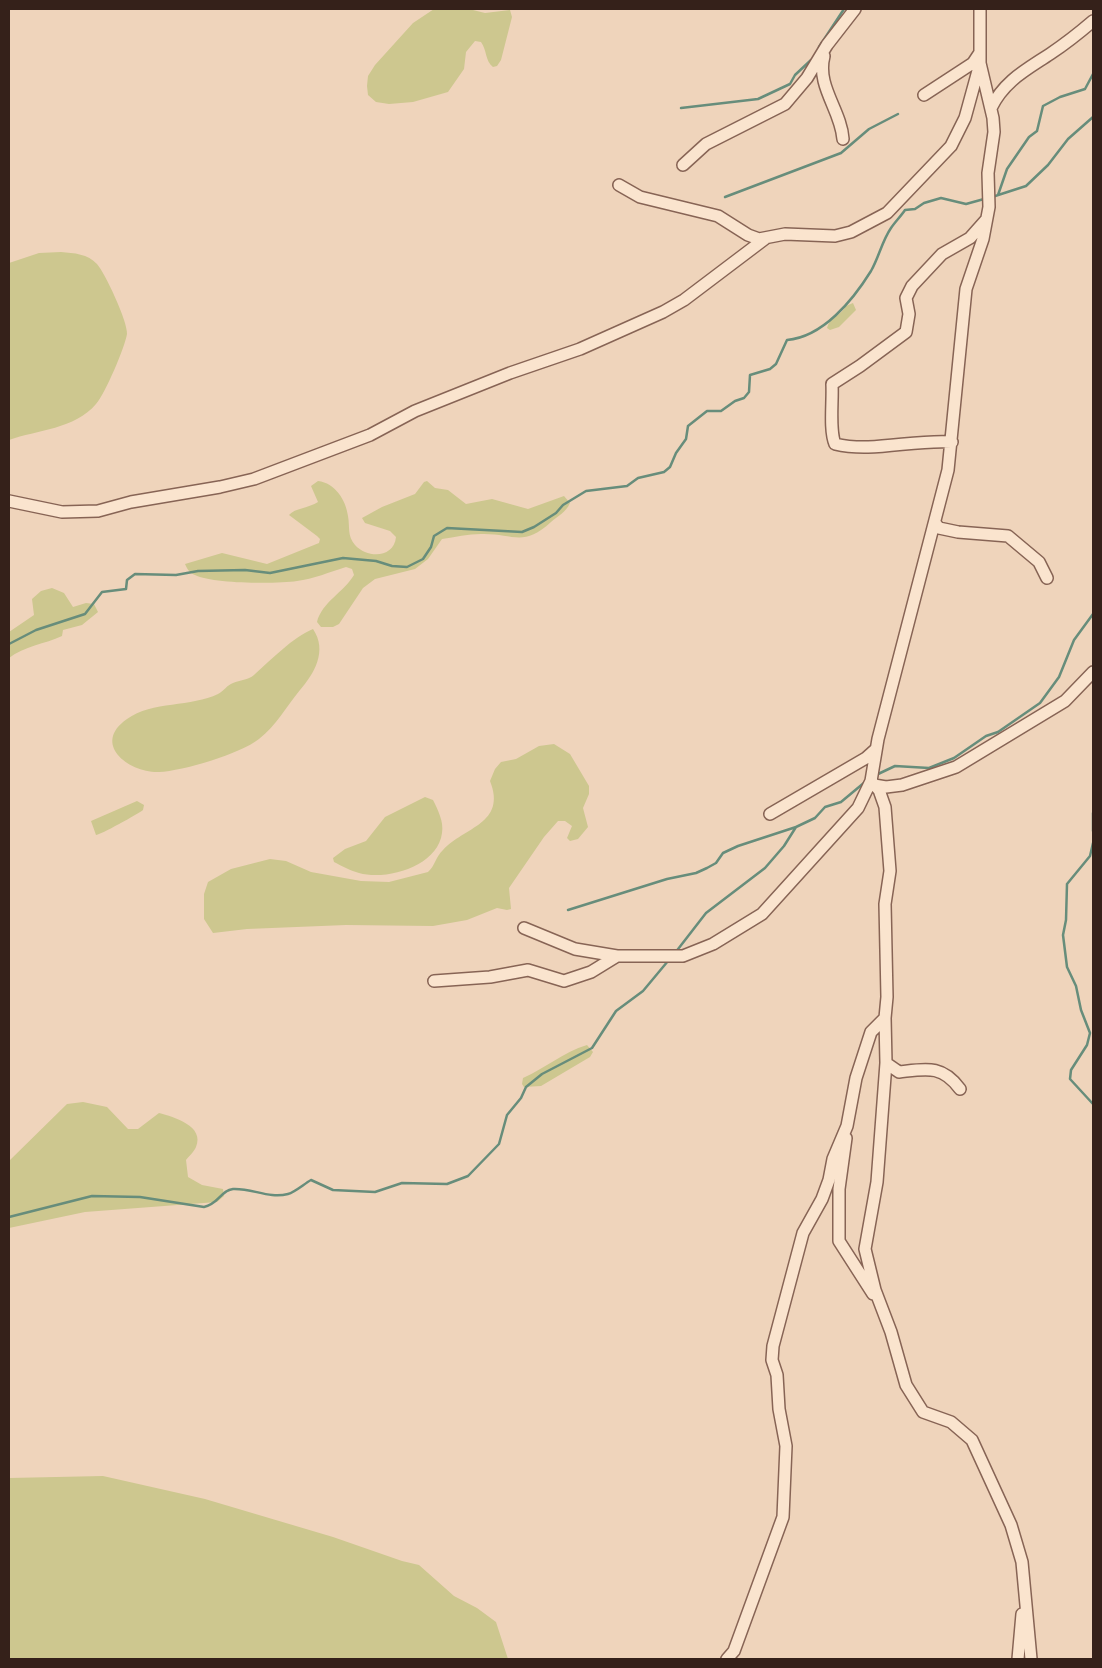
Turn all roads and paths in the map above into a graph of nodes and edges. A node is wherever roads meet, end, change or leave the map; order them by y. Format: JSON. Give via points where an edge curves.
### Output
{"nodes":[{"id":1,"x":855,"y":9,"type":"edge"},
{"id":2,"x":980,"y":9,"type":"edge"},
{"id":3,"x":1093,"y":21,"type":"edge"},
{"id":4,"x":827,"y":45,"type":"junction"},
{"id":5,"x":980,"y":59,"type":"junction"},
{"id":6,"x":924,"y":95,"type":"dead end"},
{"id":7,"x":990,"y":108,"type":"junction"},
{"id":8,"x":843,"y":139,"type":"dead end"},
{"id":9,"x":683,"y":165,"type":"dead end"},
{"id":10,"x":619,"y":184,"type":"dead end"},
{"id":11,"x":987,"y":219,"type":"junction"},
{"id":12,"x":766,"y":238,"type":"junction"},
{"id":13,"x":952,"y":442,"type":"junction"},
{"id":14,"x":9,"y":501,"type":"edge"},
{"id":15,"x":935,"y":523,"type":"junction"},
{"id":16,"x":1047,"y":578,"type":"dead end"},
{"id":17,"x":1093,"y":672,"type":"edge"},
{"id":18,"x":876,"y":749,"type":"junction"},
{"id":19,"x":872,"y":783,"type":"junction"},
{"id":20,"x":770,"y":814,"type":"dead end"},
{"id":21,"x":524,"y":928,"type":"dead end"},
{"id":22,"x":617,"y":956,"type":"junction"},
{"id":23,"x":434,"y":981,"type":"dead end"},
{"id":24,"x":885,"y":1018,"type":"junction"},
{"id":25,"x":886,"y":1063,"type":"junction"},
{"id":26,"x":960,"y":1089,"type":"dead end"},
{"id":27,"x":847,"y":1126,"type":"junction"},
{"id":28,"x":885,"y":1315,"type":"junction"},
{"id":29,"x":1024,"y":1594,"type":"junction"},
{"id":30,"x":727,"y":1659,"type":"edge"},
{"id":31,"x":1018,"y":1659,"type":"edge"},
{"id":32,"x":1031,"y":1659,"type":"edge"}],
"edges":[{"from":1,"to":4,"type":"street"},
{"from":2,"to":5,"type":"street"},
{"from":3,"to":7,"type":"street","via":[[1008,82]]},
{"from":4,"to":8,"type":"street","via":[[820,70],[842,126]]},
{"from":4,"to":9,"type":"street","via":[[807,78],[785,104],[706,144]]},
{"from":5,"to":6,"type":"street"},
{"from":5,"to":7,"type":"street"},
{"from":5,"to":12,"type":"street","via":[[974,93],[958,136],[887,212],[851,232],[835,236],[801,234]]},
{"from":7,"to":11,"type":"street","via":[[994,132],[988,173]]},
{"from":10,"to":12,"type":"street","via":[[640,197],[718,216],[748,235]]},
{"from":11,"to":13,"type":"street","via":[[966,289]]},
{"from":11,"to":13,"type":"street","via":[[970,238],[942,254],[912,286],[906,298],[909,314],[906,332],[832,384],[834,414],[831,435],[835,444],[850,448]]},
{"from":12,"to":14,"type":"street","via":[[684,300],[663,312],[580,349],[415,411],[370,435],[254,479],[131,502],[98,512],[62,512]]},
{"from":13,"to":15,"type":"street"},
{"from":15,"to":16,"type":"street","via":[[939,528],[958,532],[1008,536],[1039,562]]},
{"from":15,"to":18,"type":"street"},
{"from":17,"to":19,"type":"street","via":[[1065,701],[956,767],[902,785],[886,787]]},
{"from":18,"to":19,"type":"street"},
{"from":18,"to":20,"type":"street"},
{"from":19,"to":22,"type":"street","via":[[858,808],[762,914],[713,944],[683,956]]},
{"from":19,"to":24,"type":"street","via":[[879,790],[885,807],[890,871],[885,904]]},
{"from":21,"to":22,"type":"street","via":[[575,950]]},
{"from":22,"to":23,"type":"street","via":[[591,972],[564,981],[528,970],[490,977]]},
{"from":24,"to":25,"type":"street"},
{"from":24,"to":27,"type":"street","via":[[871,1032],[856,1078]]},
{"from":25,"to":26,"type":"street","via":[[898,1072],[938,1070],[947,1074]]},
{"from":25,"to":28,"type":"street","via":[[877,1182],[865,1249]]},
{"from":27,"to":28,"type":"street","via":[[839,1189],[840,1241]]},
{"from":27,"to":30,"type":"street","via":[[833,1159],[822,1199],[803,1233],[773,1346],[772,1360],[777,1375],[786,1446],[783,1517],[734,1651]]},
{"from":28,"to":29,"type":"street","via":[[906,1386],[924,1412],[951,1422],[972,1440],[1011,1526],[1022,1562]]},
{"from":29,"to":31,"type":"street"},
{"from":29,"to":32,"type":"street"}]}
